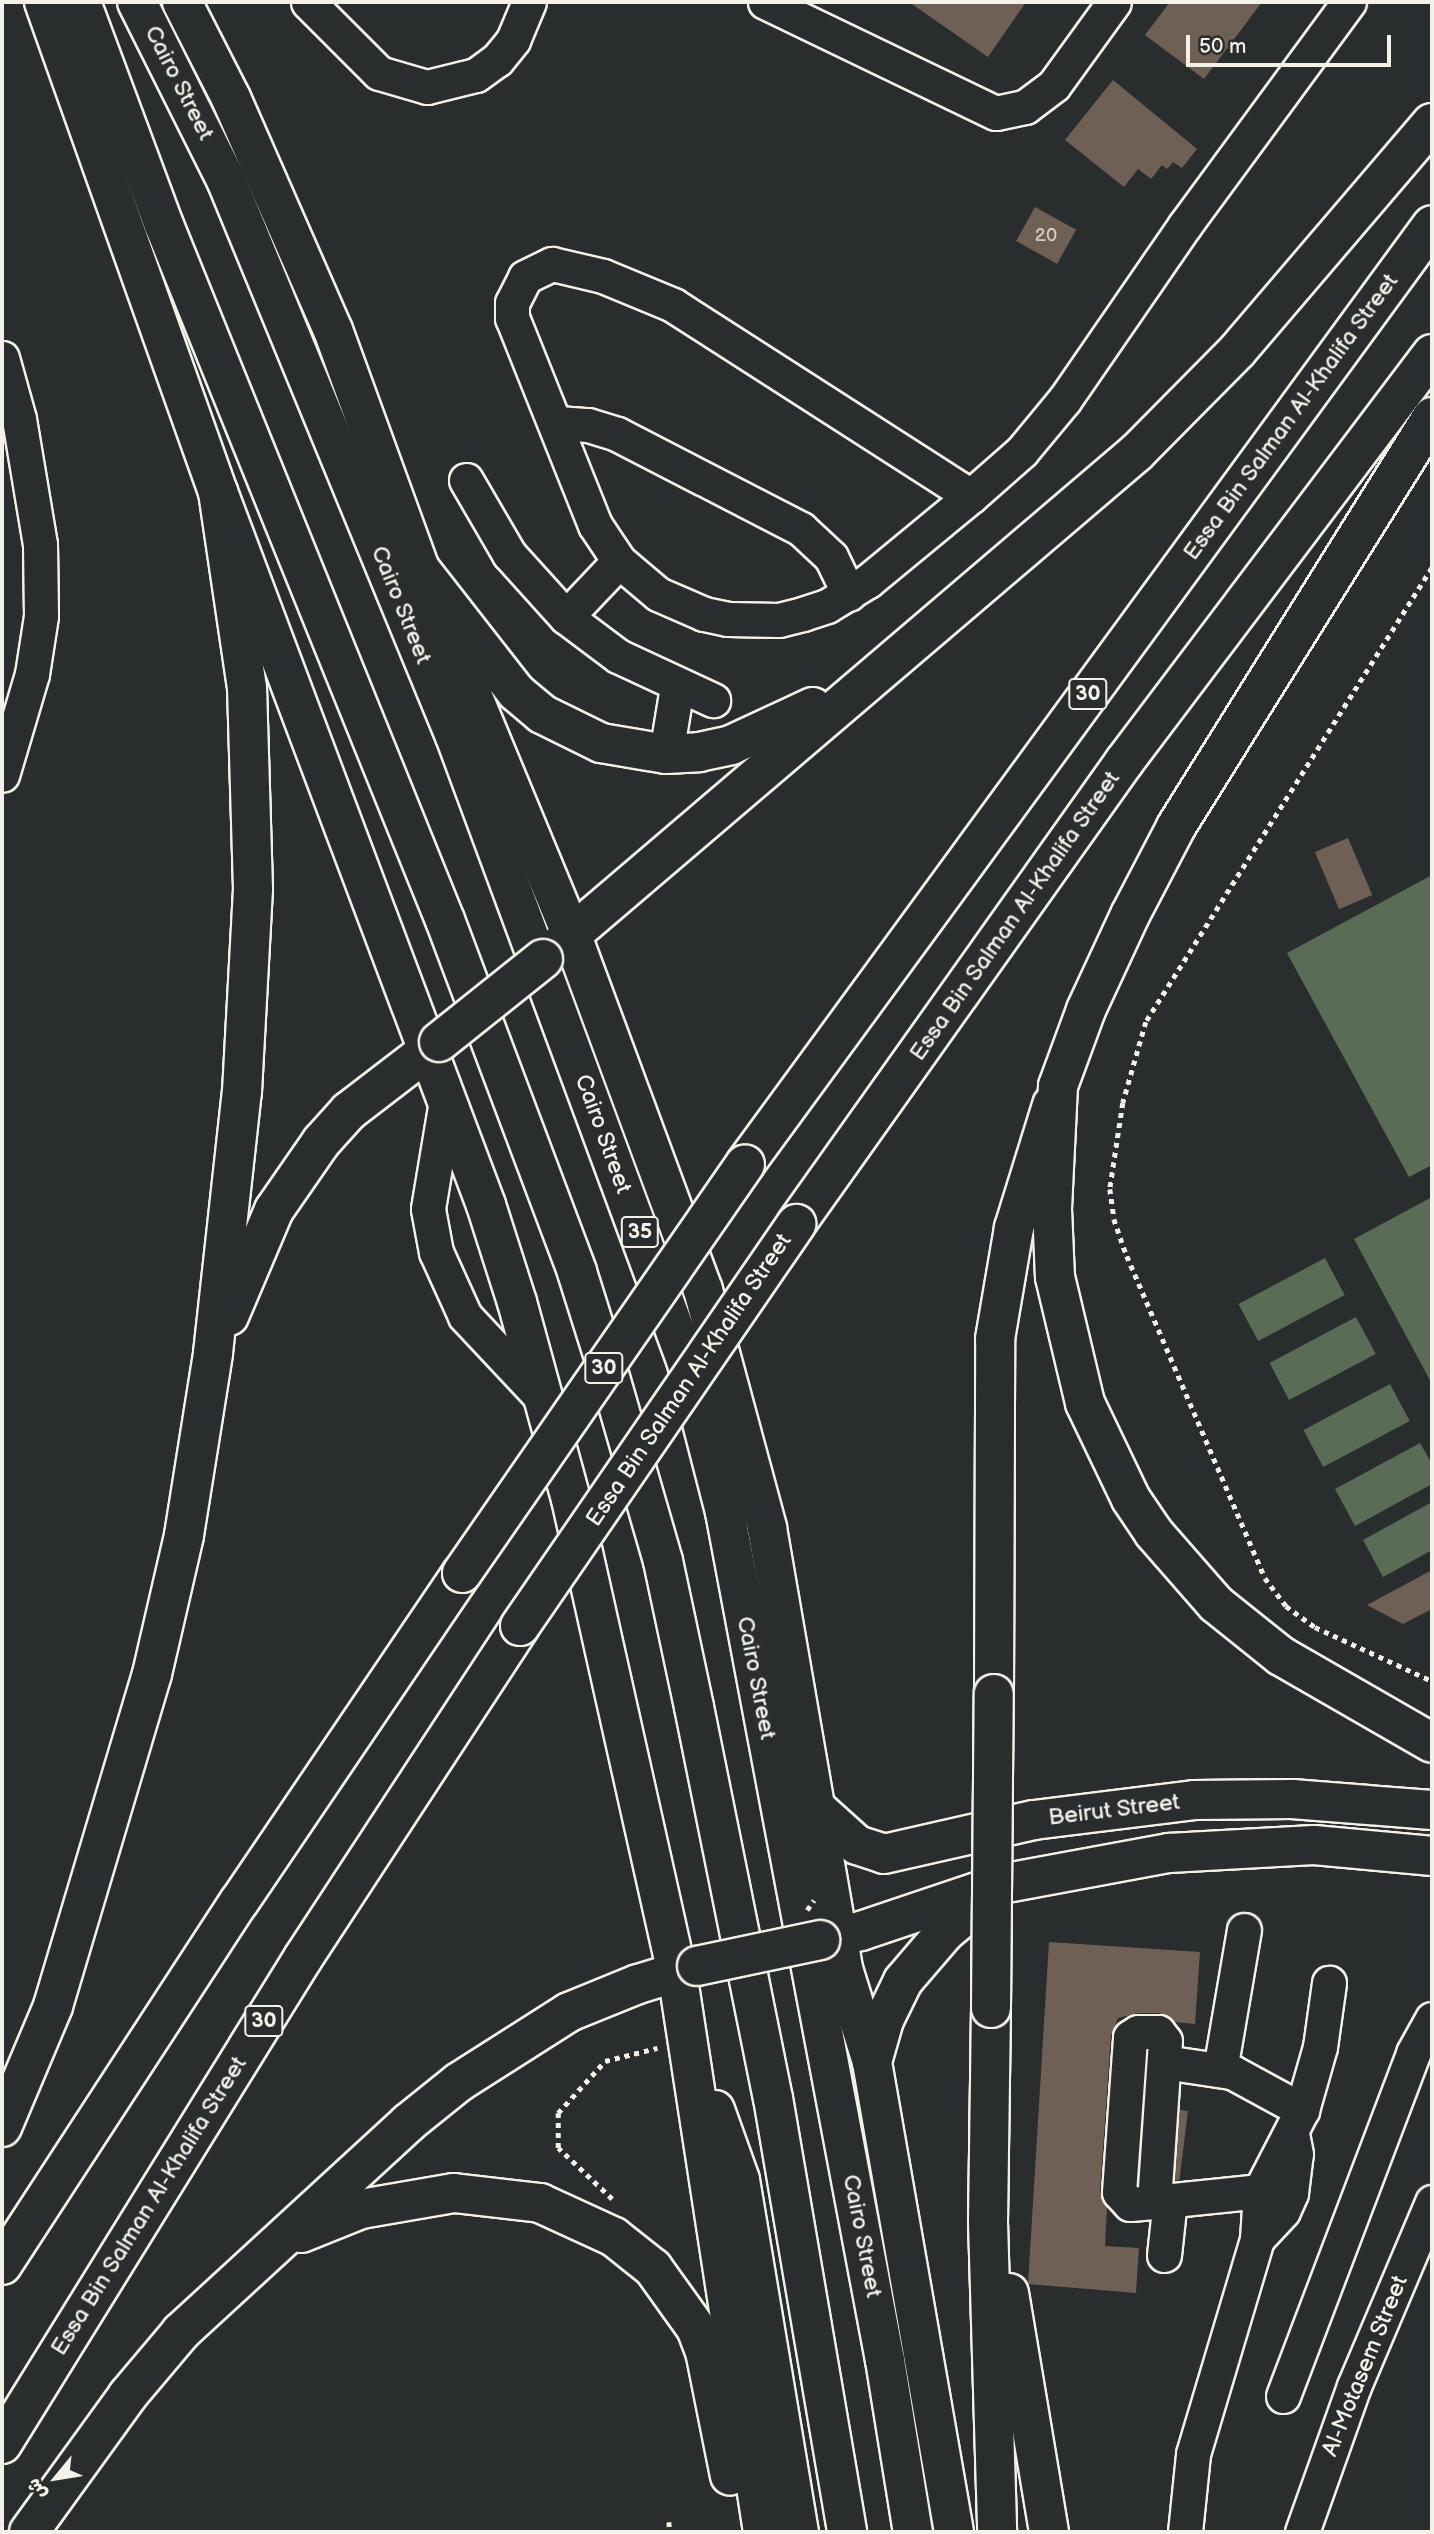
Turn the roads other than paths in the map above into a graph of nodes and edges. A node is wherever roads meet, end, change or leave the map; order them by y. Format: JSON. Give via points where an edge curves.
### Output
{"nodes":[{"id":1,"x":44,"y":2,"type":"edge"},
{"id":2,"x":81,"y":2,"type":"edge"},
{"id":3,"x":137,"y":2,"type":"edge"},
{"id":4,"x":182,"y":2,"type":"edge"},
{"id":5,"x":308,"y":2,"type":"edge"},
{"id":6,"x":529,"y":2,"type":"edge"},
{"id":7,"x":765,"y":2,"type":"edge"},
{"id":8,"x":1114,"y":2,"type":"edge"},
{"id":9,"x":1349,"y":2,"type":"edge"},
{"id":10,"x":1432,"y":123,"type":"edge"},
{"id":11,"x":1432,"y":225,"type":"edge"},
{"id":12,"x":1432,"y":354,"type":"edge"},
{"id":13,"x":2,"y":358,"type":"edge"},
{"id":14,"x":11,"y":417,"type":"edge"},
{"id":15,"x":1432,"y":417,"type":"edge"},
{"id":16,"x":558,"y":423,"type":"junction"},
{"id":17,"x":466,"y":480,"type":"dead end"},
{"id":18,"x":218,"y":492,"type":"junction"},
{"id":19,"x":971,"y":496,"type":"junction"},
{"id":20,"x":619,"y":561,"type":"junction"},
{"id":21,"x":420,"y":569,"type":"junction"},
{"id":22,"x":849,"y":594,"type":"junction"},
{"id":23,"x":566,"y":617,"type":"junction"},
{"id":24,"x":868,"y":679,"type":"junction"},
{"id":25,"x":677,"y":687,"type":"junction"},
{"id":26,"x":713,"y":700,"type":"dead end"},
{"id":27,"x":666,"y":754,"type":"junction"},
{"id":28,"x":2,"y":775,"type":"edge"},
{"id":29,"x":557,"y":948,"type":"junction"},
{"id":30,"x":433,"y":1047,"type":"junction"},
{"id":31,"x":1058,"y":1086,"type":"junction"},
{"id":32,"x":446,"y":1101,"type":"junction"},
{"id":33,"x":213,"y":1353,"type":"junction"},
{"id":34,"x":544,"y":1400,"type":"junction"},
{"id":35,"x":1432,"y":1742,"type":"edge"},
{"id":36,"x":816,"y":1808,"type":"junction"},
{"id":37,"x":1432,"y":1810,"type":"edge"},
{"id":38,"x":1432,"y":1856,"type":"edge"},
{"id":39,"x":1001,"y":1884,"type":"junction"},
{"id":40,"x":1244,"y":1930,"type":"dead end"},
{"id":41,"x":829,"y":1938,"type":"junction"},
{"id":42,"x":687,"y":1969,"type":"junction"},
{"id":43,"x":1329,"y":1983,"type":"dead end"},
{"id":44,"x":1432,"y":2019,"type":"edge"},
{"id":45,"x":873,"y":2062,"type":"junction"},
{"id":46,"x":1220,"y":2070,"type":"junction"},
{"id":47,"x":694,"y":2075,"type":"junction"},
{"id":48,"x":1297,"y":2122,"type":"junction"},
{"id":49,"x":2,"y":2127,"type":"edge"},
{"id":50,"x":1260,"y":2190,"type":"junction"},
{"id":51,"x":1162,"y":2201,"type":"junction"},
{"id":52,"x":1432,"y":2202,"type":"edge"},
{"id":53,"x":988,"y":2222,"type":"junction"},
{"id":54,"x":1257,"y":2239,"type":"junction"},
{"id":55,"x":271,"y":2249,"type":"junction"},
{"id":56,"x":1164,"y":2255,"type":"dead end"},
{"id":57,"x":2,"y":2265,"type":"edge"},
{"id":58,"x":1283,"y":2396,"type":"dead end"},
{"id":59,"x":2,"y":2444,"type":"edge"},
{"id":60,"x":29,"y":2532,"type":"edge"},
{"id":61,"x":746,"y":2532,"type":"edge"},
{"id":62,"x":763,"y":2532,"type":"edge"},
{"id":63,"x":799,"y":2532,"type":"edge"},
{"id":64,"x":848,"y":2532,"type":"edge"},
{"id":65,"x":913,"y":2532,"type":"edge"},
{"id":66,"x":954,"y":2532,"type":"edge"},
{"id":67,"x":997,"y":2532,"type":"edge"},
{"id":68,"x":1049,"y":2532,"type":"edge"},
{"id":69,"x":1185,"y":2532,"type":"edge"},
{"id":70,"x":1302,"y":2532,"type":"edge"}],
"edges":[{"from":1,"to":18,"type":"main road"},
{"from":2,"to":64,"type":"main road","via":[[164,225],[445,920],[564,1235],[607,1367],[663,1562],[697,1720],[773,2098]]},
{"from":3,"to":65,"type":"main road","name":"Cairo Street","number":"35","via":[[232,194],[455,736],[686,1360],[725,1512],[886,2360]]},
{"from":4,"to":21,"type":"main road","name":"Cairo Street","number":"35","via":[[231,98],[332,330]]},
{"from":5,"to":6,"type":"street","via":[[379,73],[428,87],[476,75],[497,60],[513,40]]},
{"from":7,"to":8,"type":"street","via":[[996,113],[1026,107],[1054,85]]},
{"from":9,"to":19,"type":"street","via":[[1185,225],[1065,399],[1022,451]]},
{"from":10,"to":24,"type":"main road","via":[[1193,398],[1117,469]]},
{"from":11,"to":57,"type":"main road","name":"Essa Bin Salman Al-Khalifa Street","number":"30","bridge":true,"via":[[745,1164],[224,1925]]},
{"from":12,"to":59,"type":"main road","name":"Essa Bin Salman Al-Khalifa Street","number":"30","bridge":true,"via":[[1124,762],[796,1224],[520,1626],[303,1958]]},
{"from":13,"to":14,"type":"street"},
{"from":14,"to":28,"type":"street","via":[[40,544],[41,617],[32,674]]},
{"from":15,"to":31,"type":"main road","via":[[1170,838],[1105,966]]},
{"from":16,"to":19,"type":"street","via":[[512,318],[516,289],[531,272],[552,264],[603,276],[673,305]]},
{"from":16,"to":20,"type":"street","via":[[595,525]]},
{"from":16,"to":22,"type":"street","via":[[588,425],[617,434],[801,529],[831,557]]},
{"from":17,"to":23,"type":"street","via":[[509,554]]},
{"from":18,"to":30,"type":"main road"},
{"from":18,"to":33,"type":"main road","via":[[247,688],[253,889],[243,1079]]},
{"from":19,"to":22,"type":"street"},
{"from":20,"to":22,"type":"street","via":[[658,594],[728,619],[779,620],[827,606]]},
{"from":20,"to":23,"type":"street"},
{"from":21,"to":27,"type":"main road","via":[[494,668],[542,714],[601,743]]},
{"from":21,"to":29,"type":"main road","name":"Cairo Street","number":"35"},
{"from":23,"to":25,"type":"street","via":[[618,656]]},
{"from":24,"to":27,"type":"main road","via":[[731,745]]},
{"from":24,"to":29,"type":"main road"},
{"from":25,"to":26,"type":"street"},
{"from":25,"to":27,"type":"street"},
{"from":29,"to":30,"type":"main road","bridge":true},
{"from":29,"to":36,"type":"main road","name":"Cairo Street","number":"35","via":[[663,1173],[738,1408],[767,1528]]},
{"from":30,"to":32,"type":"main road"},
{"from":30,"to":33,"type":"main road","via":[[349,1111],[296,1175],[275,1210]]},
{"from":31,"to":35,"type":"main road","via":[[1052,1209],[1055,1277],[1085,1403],[1131,1499],[1186,1573],[1251,1632],[1327,1686]]},
{"from":31,"to":53,"type":"main road","bridge":true,"via":[[1017,1216],[996,1327]]},
{"from":32,"to":34,"type":"main road","via":[[494,1230]]},
{"from":32,"to":34,"type":"street","via":[[428,1209],[436,1252],[465,1316]]},
{"from":33,"to":49,"type":"main road","via":[[186,1523],[152,1674],[53,2006]]},
{"from":34,"to":42,"type":"main road"},
{"from":36,"to":37,"type":"main road","name":"Beirut Street","via":[[851,1841],[884,1854],[1034,1820],[1194,1800],[1292,1799]]},
{"from":36,"to":41,"type":"main road","name":"Cairo Street"},
{"from":38,"to":39,"type":"main road","via":[[1314,1845],[1220,1847],[1116,1860]]},
{"from":39,"to":41,"type":"main road"},
{"from":39,"to":45,"type":"main road","via":[[945,1932],[903,1981],[884,2020]]},
{"from":40,"to":46,"type":"street"},
{"from":41,"to":42,"type":"main road","bridge":true},
{"from":41,"to":45,"type":"main road","name":"Cairo Street"},
{"from":42,"to":47,"type":"main road"},
{"from":42,"to":55,"type":"main road","via":[[569,2012],[502,2053],[408,2123]]},
{"from":43,"to":48,"type":"street","via":[[1320,2047]]},
{"from":44,"to":58,"type":"street","via":[[1413,2053]]},
{"from":45,"to":66,"type":"main road","name":"Cairo Street"},
{"from":46,"to":48,"type":"street","via":[[1245,2077]]},
{"from":46,"to":51,"type":"street","via":[[1164,2062],[1163,2034],[1132,2034],[1119,2192],[1124,2203]]},
{"from":47,"to":62,"type":"main road"},
{"from":47,"to":63,"type":"main road","via":[[722,2125],[740,2180]]},
{"from":48,"to":50,"type":"street","via":[[1272,2160]]},
{"from":48,"to":54,"type":"street","via":[[1291,2193],[1283,2211]]},
{"from":50,"to":51,"type":"street"},
{"from":50,"to":54,"type":"street"},
{"from":51,"to":56,"type":"street"},
{"from":52,"to":70,"type":"street","name":"Al-Motasem Street","via":[[1354,2386]]},
{"from":53,"to":67,"type":"main road"},
{"from":53,"to":68,"type":"main road","via":[[1012,2307]]},
{"from":54,"to":69,"type":"street","via":[[1196,2442]]},
{"from":55,"to":60,"type":"main road","via":[[154,2363]]},
{"from":55,"to":61,"type":"main road","via":[[361,2209],[454,2193],[540,2203],[593,2225],[653,2267],[696,2328]]}]}
